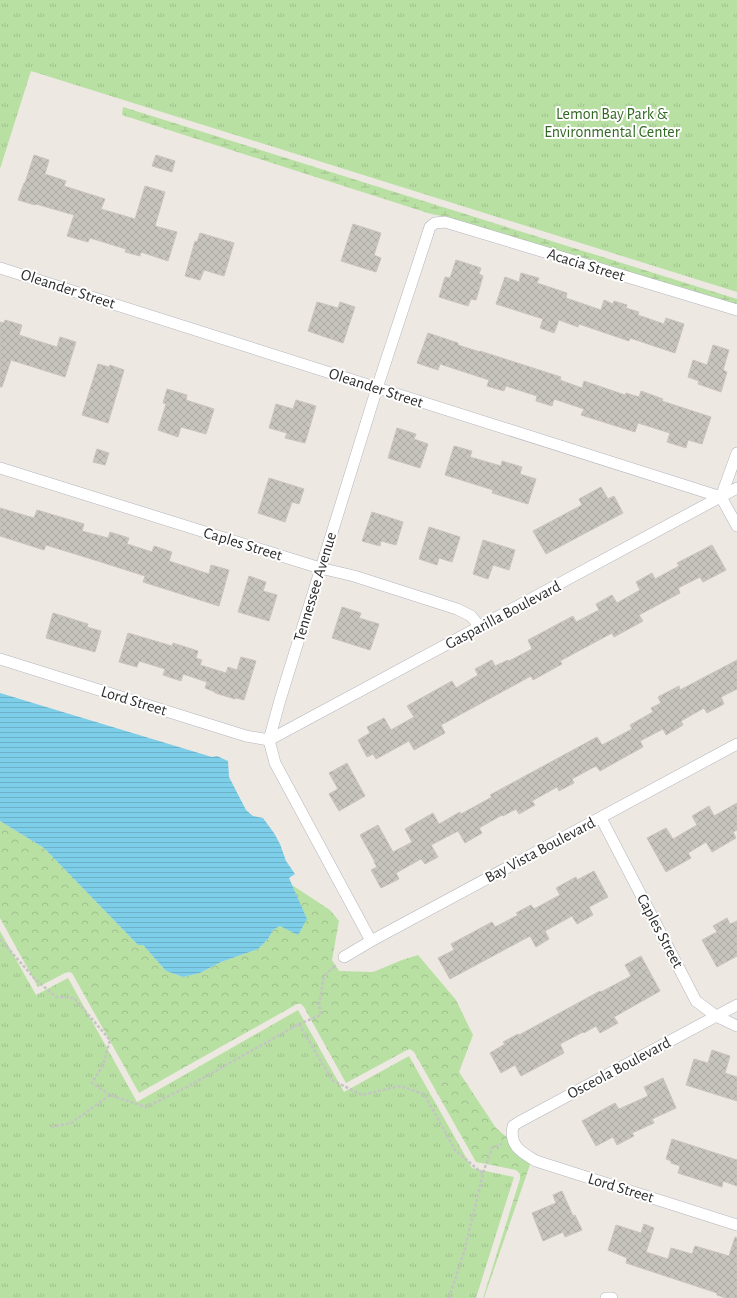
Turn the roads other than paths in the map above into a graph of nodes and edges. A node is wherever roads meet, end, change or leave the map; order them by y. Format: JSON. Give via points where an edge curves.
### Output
{"nodes":[{"id":1,"x":435,"y":223,"type":"joint"},
{"id":2,"x":0,"y":268,"type":"edge"},
{"id":3,"x":737,"y":310,"type":"edge"},
{"id":4,"x":377,"y":388,"type":"junction"},
{"id":5,"x":737,"y":453,"type":"edge"},
{"id":6,"x":0,"y":468,"type":"edge"},
{"id":7,"x":737,"y":488,"type":"edge"},
{"id":8,"x":721,"y":496,"type":"junction"},
{"id":9,"x":737,"y":526,"type":"edge"},
{"id":10,"x":320,"y":568,"type":"junction"},
{"id":11,"x":480,"y":627,"type":"junction"},
{"id":12,"x":0,"y":659,"type":"edge"},
{"id":13,"x":269,"y":740,"type":"junction"},
{"id":14,"x":737,"y":744,"type":"edge"},
{"id":15,"x":601,"y":818,"type":"junction"},
{"id":16,"x":371,"y":941,"type":"junction"},
{"id":17,"x":344,"y":957,"type":"road end"},
{"id":18,"x":737,"y":1005,"type":"edge"},
{"id":19,"x":716,"y":1016,"type":"junction"},
{"id":20,"x":737,"y":1026,"type":"edge"},
{"id":21,"x":512,"y":1139,"type":"joint"},
{"id":22,"x":737,"y":1225,"type":"edge"},
{"id":23,"x":606,"y":1298,"type":"edge"},
{"id":24,"x":612,"y":1298,"type":"edge"}],
"edges":[{"from":1,"to":3,"type":"street","name":"Acacia Street","via":[[445,222]]},
{"from":1,"to":4,"type":"street","name":"Tennessee Avenue","via":[[430,227]]},
{"from":2,"to":4,"type":"street","name":"Oleander Street"},
{"from":4,"to":8,"type":"street","name":"Oleander Street"},
{"from":4,"to":10,"type":"street","name":"Tennessee Avenue"},
{"from":5,"to":8,"type":"street"},
{"from":6,"to":10,"type":"street","name":"Caples Street"},
{"from":7,"to":8,"type":"street","name":"Gasparilla Boulevard"},
{"from":8,"to":9,"type":"street"},
{"from":8,"to":11,"type":"street","name":"Gasparilla Boulevard"},
{"from":10,"to":11,"type":"street","name":"Caples Street","via":[[354,576],[457,609],[471,616]]},
{"from":10,"to":13,"type":"street","name":"Tennessee Avenue"},
{"from":11,"to":13,"type":"street","name":"Gasparilla Boulevard"},
{"from":12,"to":13,"type":"street","name":"Lord Street","via":[[246,736]]},
{"from":13,"to":16,"type":"street","via":[[275,763]]},
{"from":14,"to":15,"type":"street","name":"Bay Vista Boulevard"},
{"from":15,"to":16,"type":"street","name":"Bay Vista Boulevard"},
{"from":15,"to":19,"type":"street","name":"Caples Street","via":[[696,1000]]},
{"from":16,"to":17,"type":"street","name":"Bay Vista Boulevard"},
{"from":18,"to":19,"type":"street","name":"Osceola Boulevard"},
{"from":19,"to":20,"type":"street","name":"Caples Street"},
{"from":19,"to":21,"type":"street","name":"Osceola Boulevard","via":[[519,1122],[513,1126]]},
{"from":21,"to":22,"type":"street","name":"Lord Street","via":[[524,1154],[541,1163]]},
{"from":23,"to":24,"type":"street"}]}
